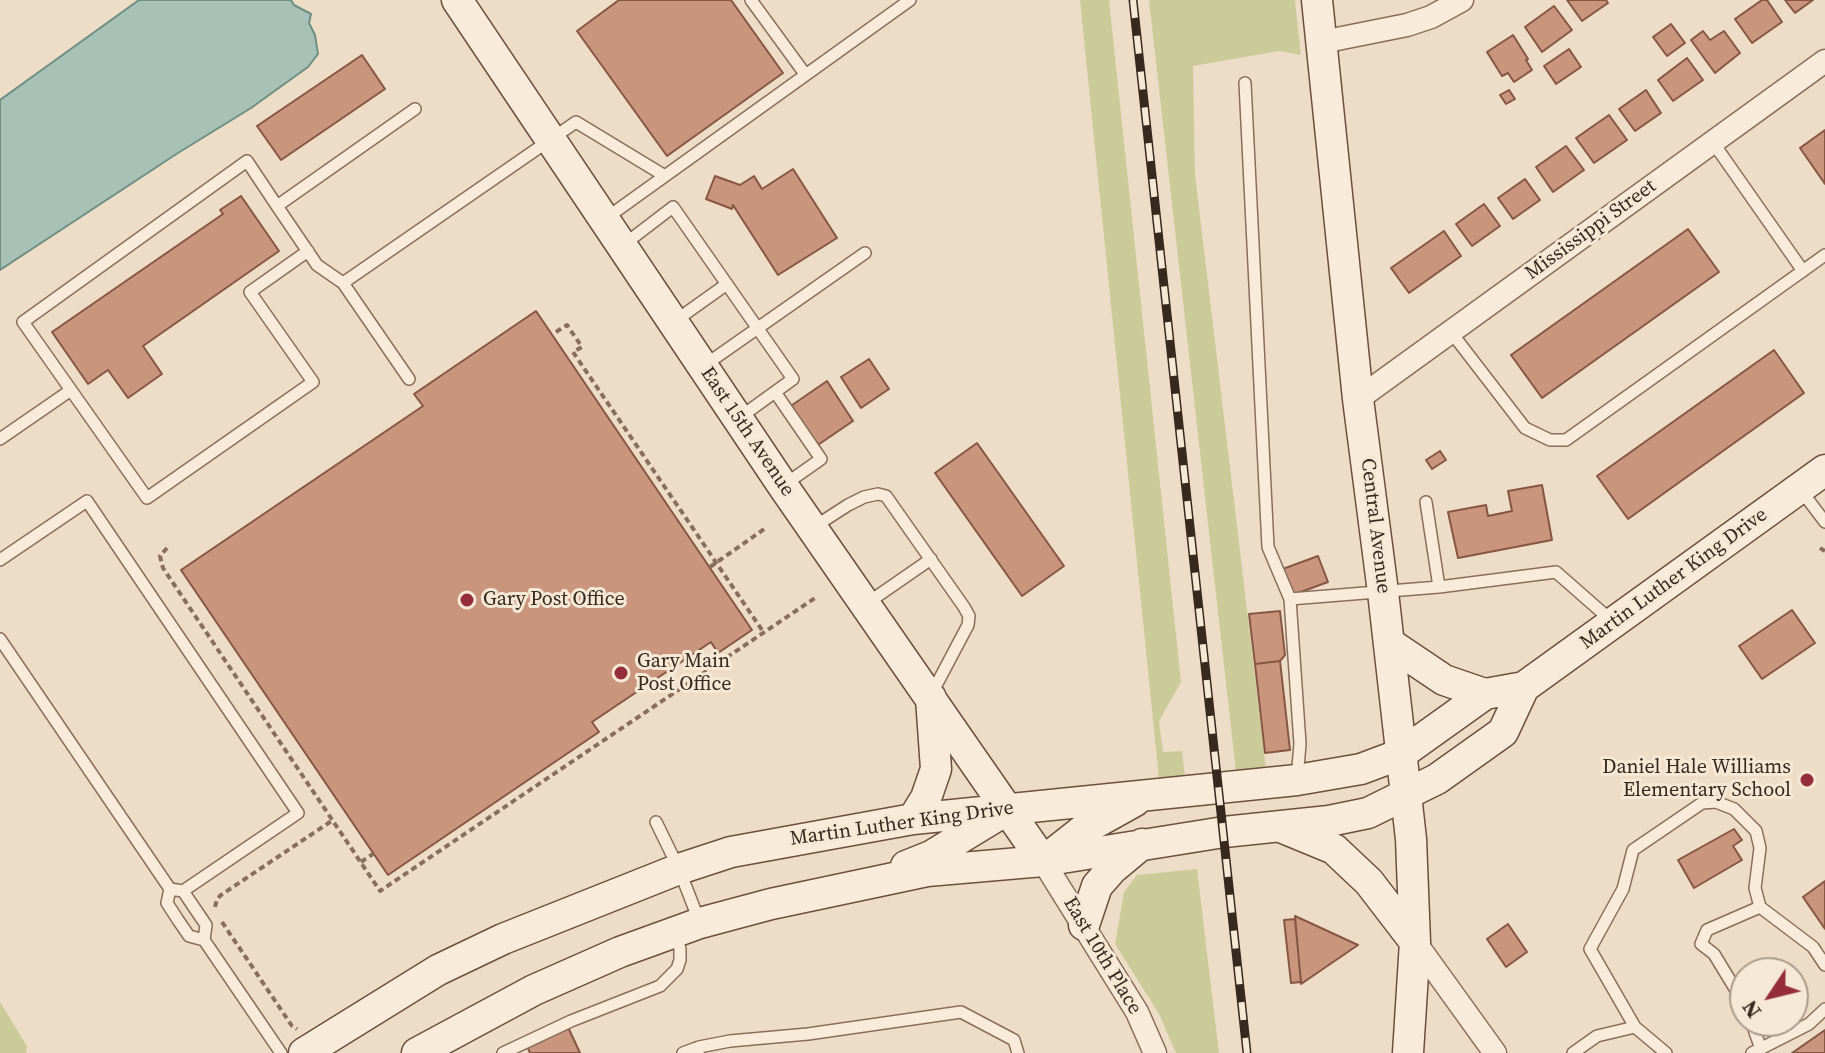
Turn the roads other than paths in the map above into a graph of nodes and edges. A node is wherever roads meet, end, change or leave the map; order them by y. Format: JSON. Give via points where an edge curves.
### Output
{"nodes":[{"id":1,"x":457,"y":0,"type":"edge"},
{"id":2,"x":751,"y":0,"type":"edge"},
{"id":3,"x":910,"y":0,"type":"edge"},
{"id":4,"x":1317,"y":0,"type":"edge"},
{"id":5,"x":1462,"y":0,"type":"edge"},
{"id":6,"x":1322,"y":42,"type":"junction"},
{"id":7,"x":1825,"y":61,"type":"edge"},
{"id":8,"x":805,"y":74,"type":"junction"},
{"id":9,"x":1245,"y":83,"type":"dead end"},
{"id":10,"x":415,"y":109,"type":"dead end"},
{"id":11,"x":550,"y":139,"type":"junction"},
{"id":12,"x":1712,"y":141,"type":"junction"},
{"id":13,"x":665,"y":176,"type":"junction"},
{"id":14,"x":277,"y":206,"type":"junction"},
{"id":15,"x":604,"y":220,"type":"junction"},
{"id":16,"x":622,"y":246,"type":"junction"},
{"id":17,"x":308,"y":251,"type":"junction"},
{"id":18,"x":865,"y":253,"type":"dead end"},
{"id":19,"x":1825,"y":255,"type":"edge"},
{"id":20,"x":1803,"y":271,"type":"junction"},
{"id":21,"x":343,"y":283,"type":"junction"},
{"id":22,"x":727,"y":284,"type":"junction"},
{"id":23,"x":673,"y":322,"type":"junction"},
{"id":24,"x":757,"y":328,"type":"junction"},
{"id":25,"x":1451,"y":332,"type":"junction"},
{"id":26,"x":703,"y":366,"type":"junction"},
{"id":27,"x":409,"y":379,"type":"dead end"},
{"id":28,"x":71,"y":390,"type":"junction"},
{"id":29,"x":775,"y":392,"type":"junction"},
{"id":30,"x":1358,"y":399,"type":"junction"},
{"id":31,"x":738,"y":419,"type":"junction"},
{"id":32,"x":0,"y":439,"type":"edge"},
{"id":33,"x":1825,"y":470,"type":"edge"},
{"id":34,"x":783,"y":486,"type":"junction"},
{"id":35,"x":1800,"y":488,"type":"junction"},
{"id":36,"x":1426,"y":502,"type":"dead end"},
{"id":37,"x":1825,"y":522,"type":"edge"},
{"id":38,"x":813,"y":528,"type":"junction"},
{"id":39,"x":931,"y":559,"type":"junction"},
{"id":40,"x":0,"y":560,"type":"edge"},
{"id":41,"x":1439,"y":587,"type":"junction"},
{"id":42,"x":1383,"y":592,"type":"junction"},
{"id":43,"x":1290,"y":599,"type":"junction"},
{"id":44,"x":866,"y":604,"type":"junction"},
{"id":45,"x":1614,"y":623,"type":"junction"},
{"id":46,"x":0,"y":639,"type":"edge"},
{"id":47,"x":1389,"y":643,"type":"junction"},
{"id":48,"x":1524,"y":687,"type":"junction"},
{"id":49,"x":1485,"y":694,"type":"junction"},
{"id":50,"x":931,"y":696,"type":"junction"},
{"id":51,"x":1401,"y":754,"type":"junction"},
{"id":52,"x":1297,"y":780,"type":"junction"},
{"id":53,"x":1147,"y":795,"type":"junction"},
{"id":54,"x":1406,"y":796,"type":"junction"},
{"id":55,"x":1009,"y":809,"type":"junction"},
{"id":56,"x":913,"y":819,"type":"junction"},
{"id":57,"x":656,"y":822,"type":"dead end"},
{"id":58,"x":1277,"y":826,"type":"junction"},
{"id":59,"x":1143,"y":844,"type":"junction"},
{"id":60,"x":1043,"y":861,"type":"junction"},
{"id":61,"x":679,"y":869,"type":"junction"},
{"id":62,"x":857,"y":885,"type":"junction"},
{"id":63,"x":177,"y":890,"type":"junction"},
{"id":64,"x":1760,"y":907,"type":"junction"},
{"id":65,"x":1084,"y":925,"type":"junction"},
{"id":66,"x":687,"y":928,"type":"junction"},
{"id":67,"x":204,"y":940,"type":"junction"},
{"id":68,"x":1415,"y":942,"type":"junction"},
{"id":69,"x":1825,"y":965,"type":"edge"},
{"id":70,"x":1729,"y":979,"type":"edge"},
{"id":71,"x":1825,"y":1009,"type":"edge"},
{"id":72,"x":1635,"y":1027,"type":"junction"},
{"id":73,"x":304,"y":1041,"type":"edge"},
{"id":74,"x":698,"y":1050,"type":"edge"},
{"id":75,"x":1756,"y":1051,"type":"edge"},
{"id":76,"x":281,"y":1053,"type":"edge"},
{"id":77,"x":417,"y":1053,"type":"edge"},
{"id":78,"x":503,"y":1053,"type":"edge"},
{"id":79,"x":683,"y":1053,"type":"edge"},
{"id":80,"x":1018,"y":1053,"type":"edge"},
{"id":81,"x":1155,"y":1053,"type":"edge"},
{"id":82,"x":1408,"y":1053,"type":"edge"},
{"id":83,"x":1495,"y":1053,"type":"edge"},
{"id":84,"x":1573,"y":1053,"type":"edge"},
{"id":85,"x":1666,"y":1053,"type":"edge"}],
"edges":[{"from":1,"to":11,"type":"main road","name":"East 15th Avenue"},
{"from":2,"to":8,"type":"lane"},
{"from":3,"to":8,"type":"lane"},
{"from":4,"to":6,"type":"main road","name":"Central Avenue"},
{"from":5,"to":6,"type":"street","via":[[1407,25]]},
{"from":6,"to":30,"type":"main road","name":"Central Avenue"},
{"from":7,"to":12,"type":"street","name":"Mississippi Street"},
{"from":8,"to":13,"type":"lane"},
{"from":9,"to":43,"type":"lane","via":[[1268,547]]},
{"from":10,"to":14,"type":"lane"},
{"from":11,"to":13,"type":"lane","via":[[576,122]]},
{"from":11,"to":15,"type":"main road","name":"East 15th Avenue"},
{"from":11,"to":21,"type":"lane"},
{"from":12,"to":20,"type":"lane"},
{"from":12,"to":25,"type":"street","name":"Mississippi Street"},
{"from":13,"to":15,"type":"lane"},
{"from":14,"to":17,"type":"lane"},
{"from":14,"to":28,"type":"lane","via":[[247,161],[23,322]]},
{"from":15,"to":16,"type":"main road","name":"East 15th Avenue"},
{"from":16,"to":22,"type":"lane","via":[[673,207]]},
{"from":16,"to":23,"type":"main road","name":"East 15th Avenue"},
{"from":17,"to":21,"type":"lane","via":[[317,265]]},
{"from":17,"to":28,"type":"lane","via":[[250,292],[313,382],[147,498]]},
{"from":18,"to":24,"type":"lane"},
{"from":19,"to":20,"type":"lane"},
{"from":20,"to":25,"type":"lane","via":[[1566,440],[1550,440],[1525,428]]},
{"from":21,"to":27,"type":"lane"},
{"from":22,"to":23,"type":"lane"},
{"from":22,"to":24,"type":"lane"},
{"from":23,"to":26,"type":"main road","name":"East 15th Avenue"},
{"from":24,"to":26,"type":"lane"},
{"from":24,"to":29,"type":"lane","via":[[793,379]]},
{"from":25,"to":30,"type":"street","name":"Mississippi Street"},
{"from":26,"to":31,"type":"main road","name":"East 15th Avenue"},
{"from":28,"to":32,"type":"lane"},
{"from":29,"to":31,"type":"lane"},
{"from":29,"to":34,"type":"lane","via":[[821,459]]},
{"from":30,"to":42,"type":"main road","name":"Central Avenue"},
{"from":31,"to":34,"type":"main road","name":"East 15th Avenue"},
{"from":33,"to":35,"type":"main road","name":"Martin Luther King Drive"},
{"from":34,"to":38,"type":"main road","name":"East 15th Avenue"},
{"from":35,"to":37,"type":"lane"},
{"from":35,"to":45,"type":"main road","name":"Martin Luther King Drive"},
{"from":36,"to":41,"type":"lane"},
{"from":38,"to":39,"type":"lane","via":[[848,505],[886,496]]},
{"from":38,"to":44,"type":"main road","name":"East 15th Avenue"},
{"from":39,"to":44,"type":"lane"},
{"from":39,"to":50,"type":"lane","via":[[969,616]]},
{"from":40,"to":63,"type":"lane","via":[[87,501],[298,813]]},
{"from":41,"to":42,"type":"lane"},
{"from":41,"to":45,"type":"lane","via":[[1556,572]]},
{"from":42,"to":43,"type":"lane"},
{"from":42,"to":47,"type":"main road","name":"Central Avenue"},
{"from":43,"to":52,"type":"lane","via":[[1300,744]]},
{"from":44,"to":50,"type":"main road","name":"East 15th Avenue"},
{"from":45,"to":48,"type":"main road","name":"Martin Luther King Drive"},
{"from":46,"to":63,"type":"lane"},
{"from":47,"to":49,"type":"main road","via":[[1444,680]]},
{"from":47,"to":51,"type":"main road","name":"Central Avenue"},
{"from":48,"to":49,"type":"main road","name":"Martin Luther King Drive"},
{"from":48,"to":54,"type":"main road","name":"Martin Luther King Drive","via":[[1503,732]]},
{"from":49,"to":51,"type":"main road","name":"Martin Luther King Drive"},
{"from":50,"to":55,"type":"main road","name":"East 15th Avenue"},
{"from":50,"to":56,"type":"main road","via":[[936,769]]},
{"from":51,"to":52,"type":"main road","name":"Martin Luther King Drive","via":[[1361,769]]},
{"from":51,"to":54,"type":"main road","name":"Central Avenue"},
{"from":52,"to":53,"type":"main road","name":"Martin Luther King Drive"},
{"from":53,"to":55,"type":"main road","name":"Martin Luther King Drive"},
{"from":53,"to":60,"type":"main road","via":[[1083,830]]},
{"from":54,"to":58,"type":"main road","name":"Martin Luther King Drive","via":[[1368,813]]},
{"from":54,"to":68,"type":"main road","name":"Central Avenue"},
{"from":55,"to":56,"type":"main road","name":"Martin Luther King Drive"},
{"from":55,"to":60,"type":"main road","name":"East 15th Avenue"},
{"from":55,"to":62,"type":"main road","via":[[931,856]]},
{"from":56,"to":61,"type":"main road","name":"Martin Luther King Drive","via":[[774,842]]},
{"from":57,"to":61,"type":"lane"},
{"from":58,"to":59,"type":"main road","name":"Martin Luther King Drive"},
{"from":58,"to":68,"type":"main road","via":[[1334,849],[1369,882]]},
{"from":59,"to":60,"type":"main road","name":"Martin Luther King Drive"},
{"from":59,"to":65,"type":"main road","via":[[1097,886]]},
{"from":60,"to":62,"type":"main road","name":"Martin Luther King Drive","via":[[927,871]]},
{"from":60,"to":65,"type":"street","name":"East 10th Place"},
{"from":61,"to":66,"type":"lane"},
{"from":61,"to":73,"type":"main road","name":"Martin Luther King Drive","via":[[503,939]]},
{"from":62,"to":66,"type":"main road","name":"Martin Luther King Drive"},
{"from":63,"to":67,"type":"lane","via":[[206,925]]},
{"from":63,"to":67,"type":"lane","via":[[167,903],[189,936]]},
{"from":64,"to":69,"type":"lane","via":[[1813,947]]},
{"from":64,"to":70,"type":"lane","via":[[1707,930],[1701,944]]},
{"from":64,"to":72,"type":"lane","via":[[1756,831],[1734,809],[1702,803],[1633,850],[1623,889],[1590,949]]},
{"from":65,"to":81,"type":"street","name":"East 10th Place","via":[[1137,1012]]},
{"from":66,"to":77,"type":"main road","name":"Martin Luther King Drive","via":[[534,990]]},
{"from":66,"to":78,"type":"lane","via":[[677,969],[660,986]]},
{"from":67,"to":76,"type":"lane"},
{"from":68,"to":82,"type":"main road","name":"Central Avenue"},
{"from":68,"to":83,"type":"street"},
{"from":71,"to":75,"type":"lane","via":[[1809,1024]]},
{"from":72,"to":84,"type":"lane","via":[[1597,1036]]},
{"from":72,"to":85,"type":"lane"},
{"from":74,"to":79,"type":"lane"},
{"from":74,"to":80,"type":"lane","via":[[730,1041],[961,1012],[1014,1040]]}]}
